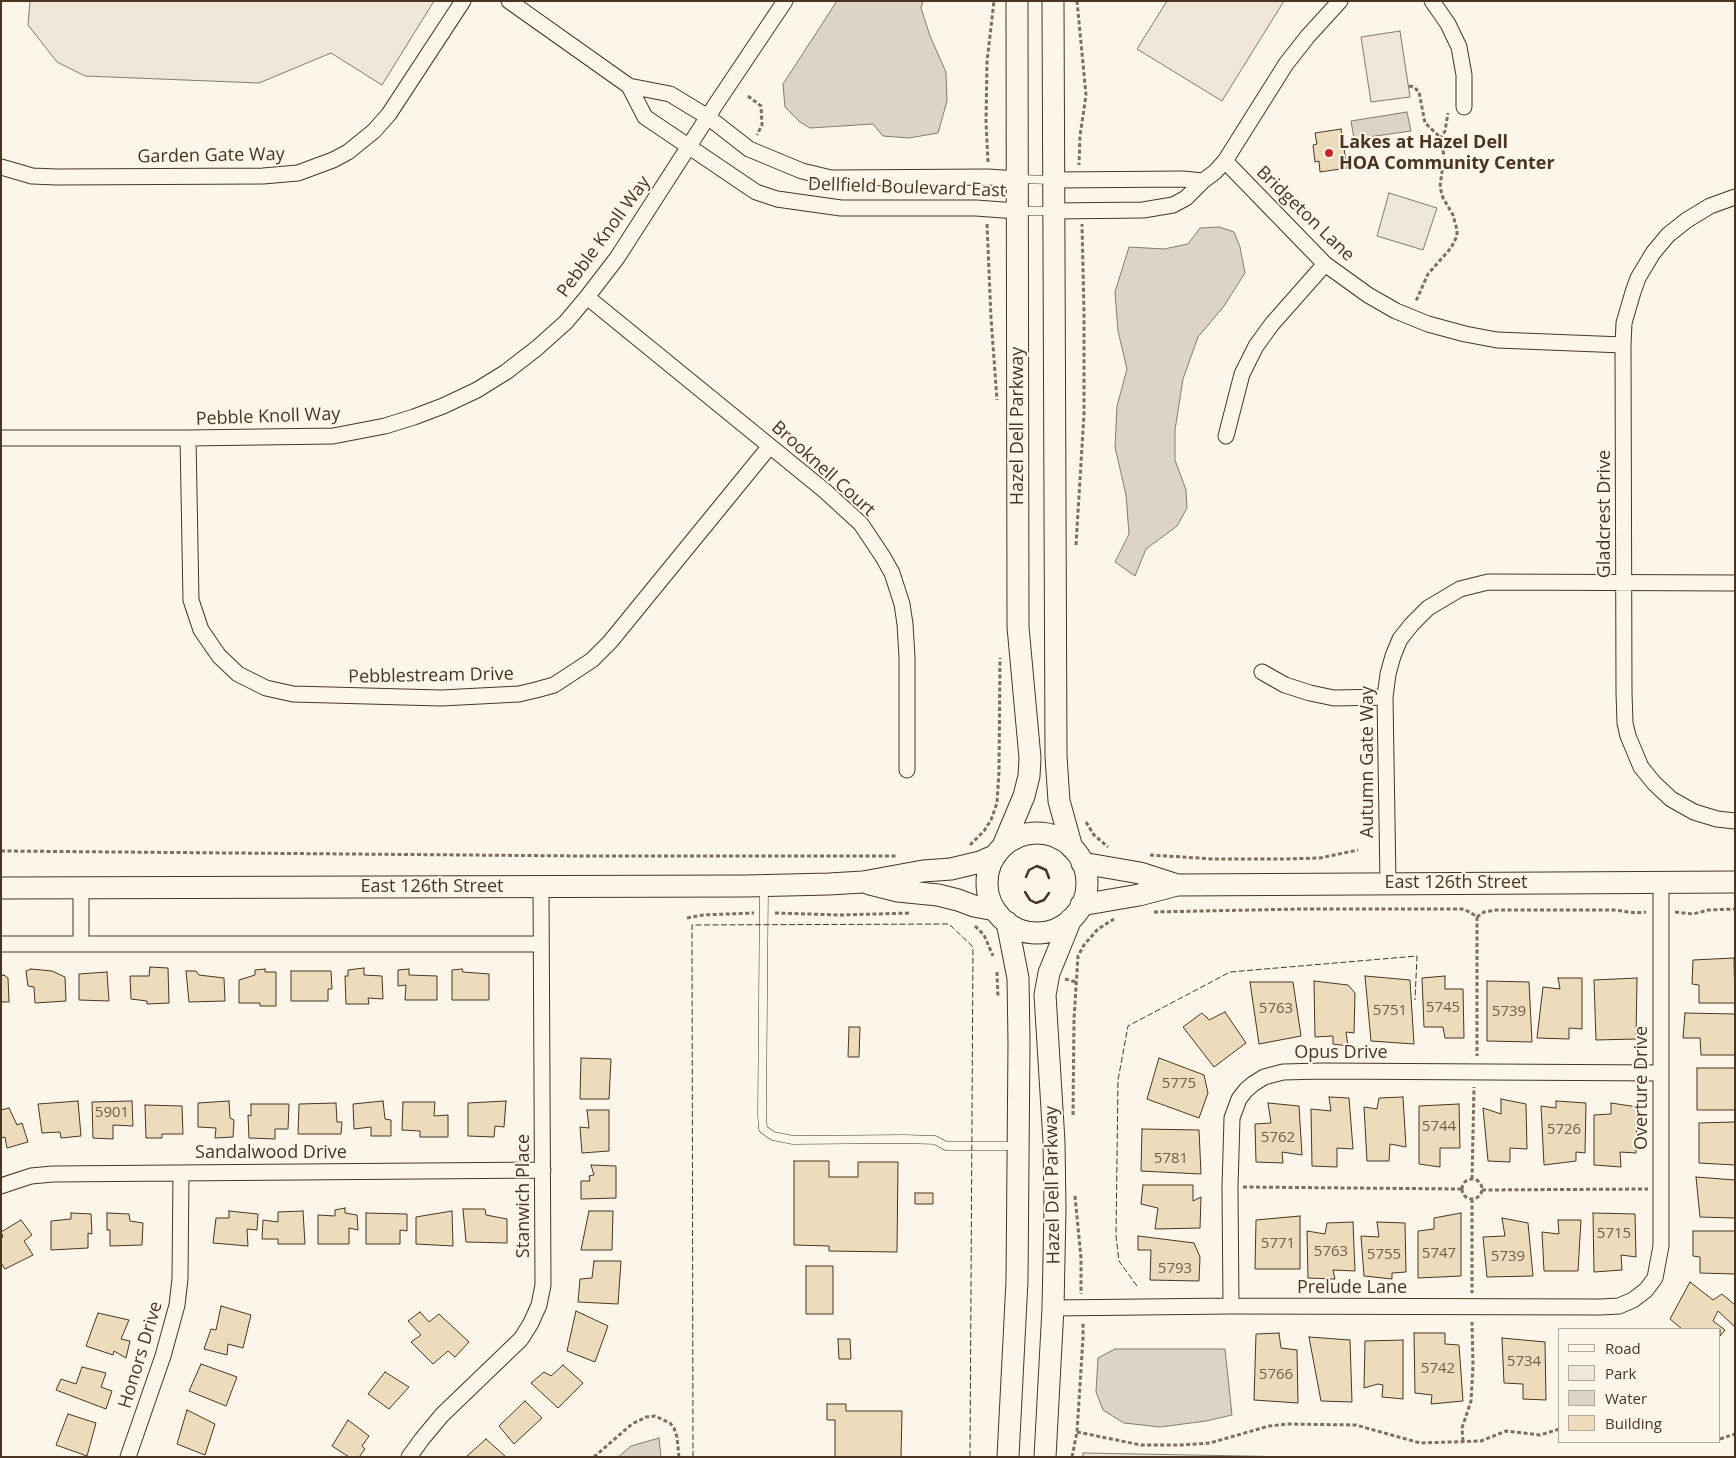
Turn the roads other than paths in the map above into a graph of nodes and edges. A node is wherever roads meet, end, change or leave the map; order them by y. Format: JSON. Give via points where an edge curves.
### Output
{"nodes":[{"id":1,"x":463,"y":1,"type":"edge"},
{"id":2,"x":508,"y":1,"type":"edge"},
{"id":3,"x":784,"y":1,"type":"edge"},
{"id":4,"x":1017,"y":1,"type":"edge"},
{"id":5,"x":1053,"y":1,"type":"edge"},
{"id":6,"x":1340,"y":1,"type":"edge"},
{"id":7,"x":1432,"y":1,"type":"edge"},
{"id":8,"x":630,"y":86,"type":"junction"},
{"id":9,"x":1464,"y":106,"type":"dead end"},
{"id":10,"x":708,"y":117,"type":"junction"},
{"id":11,"x":688,"y":146,"type":"junction"},
{"id":12,"x":1225,"y":161,"type":"junction"},
{"id":13,"x":1,"y":167,"type":"edge"},
{"id":14,"x":1017,"y":179,"type":"junction"},
{"id":15,"x":1054,"y":180,"type":"junction"},
{"id":16,"x":1203,"y":181,"type":"junction"},
{"id":17,"x":1735,"y":197,"type":"edge"},
{"id":18,"x":1017,"y":211,"type":"junction"},
{"id":19,"x":1054,"y":211,"type":"junction"},
{"id":20,"x":1325,"y":264,"type":"junction"},
{"id":21,"x":587,"y":297,"type":"junction"},
{"id":22,"x":1623,"y":345,"type":"junction"},
{"id":23,"x":1226,"y":436,"type":"dead end"},
{"id":24,"x":1,"y":438,"type":"edge"},
{"id":25,"x":188,"y":438,"type":"junction"},
{"id":26,"x":770,"y":446,"type":"junction"},
{"id":27,"x":1624,"y":583,"type":"junction"},
{"id":28,"x":1735,"y":583,"type":"edge"},
{"id":29,"x":1262,"y":672,"type":"dead end"},
{"id":30,"x":1385,"y":697,"type":"junction"},
{"id":31,"x":907,"y":770,"type":"dead end"},
{"id":32,"x":1735,"y":821,"type":"edge"},
{"id":33,"x":1000,"y":851,"type":"junction"},
{"id":34,"x":1077,"y":855,"type":"junction"},
{"id":35,"x":863,"y":882,"type":"junction"},
{"id":36,"x":1662,"y":882,"type":"junction"},
{"id":37,"x":1735,"y":882,"type":"edge"},
{"id":38,"x":1388,"y":883,"type":"junction"},
{"id":39,"x":764,"y":885,"type":"junction"},
{"id":40,"x":1177,"y":885,"type":"junction"},
{"id":41,"x":541,"y":886,"type":"junction"},
{"id":42,"x":1,"y":888,"type":"edge"},
{"id":43,"x":81,"y":888,"type":"junction"},
{"id":44,"x":1076,"y":912,"type":"junction"},
{"id":45,"x":1001,"y":916,"type":"junction"},
{"id":46,"x":81,"y":943,"type":"junction"},
{"id":47,"x":1,"y":944,"type":"edge"},
{"id":48,"x":541,"y":944,"type":"junction"},
{"id":49,"x":1660,"y":1073,"type":"junction"},
{"id":50,"x":1019,"y":1146,"type":"junction"},
{"id":51,"x":543,"y":1170,"type":"junction"},
{"id":52,"x":180,"y":1172,"type":"junction"},
{"id":53,"x":1,"y":1186,"type":"edge"},
{"id":54,"x":1646,"y":1290,"type":"joint"},
{"id":55,"x":1232,"y":1306,"type":"junction"},
{"id":56,"x":1053,"y":1308,"type":"junction"},
{"id":57,"x":128,"y":1457,"type":"edge"},
{"id":58,"x":409,"y":1457,"type":"edge"},
{"id":59,"x":1008,"y":1457,"type":"edge"},
{"id":60,"x":1045,"y":1457,"type":"edge"}],
"edges":[{"from":1,"to":13,"type":"street","name":"Garden Gate Way","via":[[389,114],[374,131],[348,152],[298,173],[56,177],[32,176]]},
{"from":2,"to":8,"type":"street","name":"Dellfield Boulevard East"},
{"from":3,"to":10,"type":"street","name":"Pebble Knoll Way"},
{"from":4,"to":14,"type":"main road","name":"Hazel Dell Parkway"},
{"from":5,"to":15,"type":"main road","name":"Hazel Dell Parkway"},
{"from":6,"to":12,"type":"street","via":[[1286,64]]},
{"from":7,"to":9,"type":"street","via":[[1459,47],[1464,75]]},
{"from":8,"to":10,"type":"street","name":"Dellfield Boulevard East","via":[[670,94]]},
{"from":8,"to":11,"type":"street","name":"Dellfield Boulevard East","via":[[645,117]]},
{"from":10,"to":11,"type":"street","name":"Pebble Knoll Way"},
{"from":10,"to":14,"type":"street","name":"Dellfield Boulevard East","via":[[749,149],[802,171],[831,178]]},
{"from":11,"to":18,"type":"street","name":"Dellfield Boulevard East","via":[[756,192],[777,199],[841,208]]},
{"from":11,"to":21,"type":"street","name":"Pebble Knoll Way","via":[[617,258]]},
{"from":12,"to":16,"type":"street"},
{"from":12,"to":20,"type":"street","name":"Bridgeton Lane"},
{"from":14,"to":15,"type":"lane"},
{"from":14,"to":18,"type":"main road","name":"Hazel Dell Parkway"},
{"from":15,"to":16,"type":"street"},
{"from":15,"to":19,"type":"main road","name":"Hazel Dell Parkway"},
{"from":16,"to":19,"type":"street","via":[[1186,198],[1160,208]]},
{"from":17,"to":22,"type":"street","name":"Gladcrest Drive","via":[[1710,206],[1687,220],[1653,253],[1633,292],[1624,323]]},
{"from":18,"to":19,"type":"lane"},
{"from":18,"to":33,"type":"main road","name":"Hazel Dell Parkway","via":[[1018,626],[1030,768],[1024,796]]},
{"from":19,"to":34,"type":"main road","name":"Hazel Dell Parkway","via":[[1056,775],[1059,801]]},
{"from":20,"to":22,"type":"street","name":"Bridgeton Lane","via":[[1368,295],[1428,324],[1497,340]]},
{"from":20,"to":23,"type":"street","via":[[1256,346],[1242,374]]},
{"from":21,"to":25,"type":"street","name":"Pebble Knoll Way","via":[[538,348],[506,372],[477,390],[414,417],[333,436]]},
{"from":21,"to":26,"type":"street","name":"Brooknell Court"},
{"from":22,"to":27,"type":"street","name":"Gladcrest Drive"},
{"from":24,"to":25,"type":"street","name":"Pebble Knoll Way"},
{"from":25,"to":26,"type":"street","name":"Pebblestream Drive","via":[[191,600],[201,630],[219,656],[238,674],[266,688],[293,694],[441,698],[518,694],[554,685],[578,671],[610,642]]},
{"from":26,"to":31,"type":"street","name":"Brooknell Court","via":[[861,524],[892,573],[905,624]]},
{"from":27,"to":28,"type":"street","name":"Autumn Gate Way"},
{"from":27,"to":30,"type":"street","name":"Autumn Gate Way","via":[[1488,582],[1460,589],[1428,608],[1400,639],[1388,674]]},
{"from":27,"to":32,"type":"street","name":"Gladcrest Drive","via":[[1624,709],[1631,747],[1647,775],[1671,799],[1694,812]]},
{"from":29,"to":30,"type":"street","via":[[1285,685],[1334,698]]},
{"from":30,"to":38,"type":"street","name":"Autumn Gate Way"},
{"from":33,"to":34,"type":"main road","via":[[1020,836],[1038,833],[1057,838]]},
{"from":33,"to":35,"type":"main road","name":"East 126th Street","via":[[969,865]]},
{"from":33,"to":45,"type":"main road","via":[[987,878],[988,894]]},
{"from":34,"to":40,"type":"main road","name":"East 126th Street"},
{"from":34,"to":44,"type":"main road","via":[[1086,888]]},
{"from":35,"to":39,"type":"main road","name":"East 126th Street"},
{"from":35,"to":45,"type":"main road","name":"East 126th Street","via":[[950,898]]},
{"from":36,"to":37,"type":"main road","name":"East 126th Street"},
{"from":36,"to":38,"type":"main road","name":"East 126th Street"},
{"from":36,"to":49,"type":"street","name":"Overture Drive"},
{"from":38,"to":40,"type":"main road","name":"East 126th Street"},
{"from":39,"to":41,"type":"main road","name":"East 126th Street"},
{"from":39,"to":50,"type":"lane","via":[[764,1129],[773,1136],[793,1140],[904,1139],[935,1140],[946,1146]]},
{"from":40,"to":44,"type":"main road","name":"East 126th Street"},
{"from":41,"to":43,"type":"main road","name":"East 126th Street"},
{"from":41,"to":48,"type":"street","name":"Stanwich Place"},
{"from":42,"to":43,"type":"main road","name":"East 126th Street"},
{"from":43,"to":46,"type":"street"},
{"from":44,"to":45,"type":"main road","via":[[1057,928],[1040,932],[1022,930]]},
{"from":44,"to":56,"type":"main road","name":"Hazel Dell Parkway","via":[[1049,973],[1045,995],[1054,1142]]},
{"from":45,"to":50,"type":"main road","name":"Hazel Dell Parkway","via":[[1018,988]]},
{"from":46,"to":47,"type":"street"},
{"from":46,"to":48,"type":"street"},
{"from":48,"to":51,"type":"street","name":"Stanwich Place"},
{"from":49,"to":54,"type":"street","name":"Overture Drive","via":[[1660,1255],[1655,1278]]},
{"from":49,"to":55,"type":"street","name":"Opus Drive","via":[[1282,1072],[1264,1077],[1246,1090],[1234,1110],[1230,1187]]},
{"from":50,"to":59,"type":"main road","name":"Hazel Dell Parkway","via":[[1017,1281]]},
{"from":51,"to":52,"type":"street","name":"Sandalwood Drive"},
{"from":51,"to":58,"type":"street","name":"Stanwich Place","via":[[543,1285],[531,1323],[521,1339],[442,1415]]},
{"from":52,"to":53,"type":"street","name":"Sandalwood Drive","via":[[53,1174],[30,1176]]},
{"from":52,"to":57,"type":"street","name":"Honors Drive","via":[[178,1305]]},
{"from":54,"to":55,"type":"street","name":"Prelude Lane","via":[[1619,1306],[1601,1308]]},
{"from":55,"to":56,"type":"street","name":"Prelude Lane"},
{"from":56,"to":60,"type":"main road","name":"Hazel Dell Parkway"}]}
